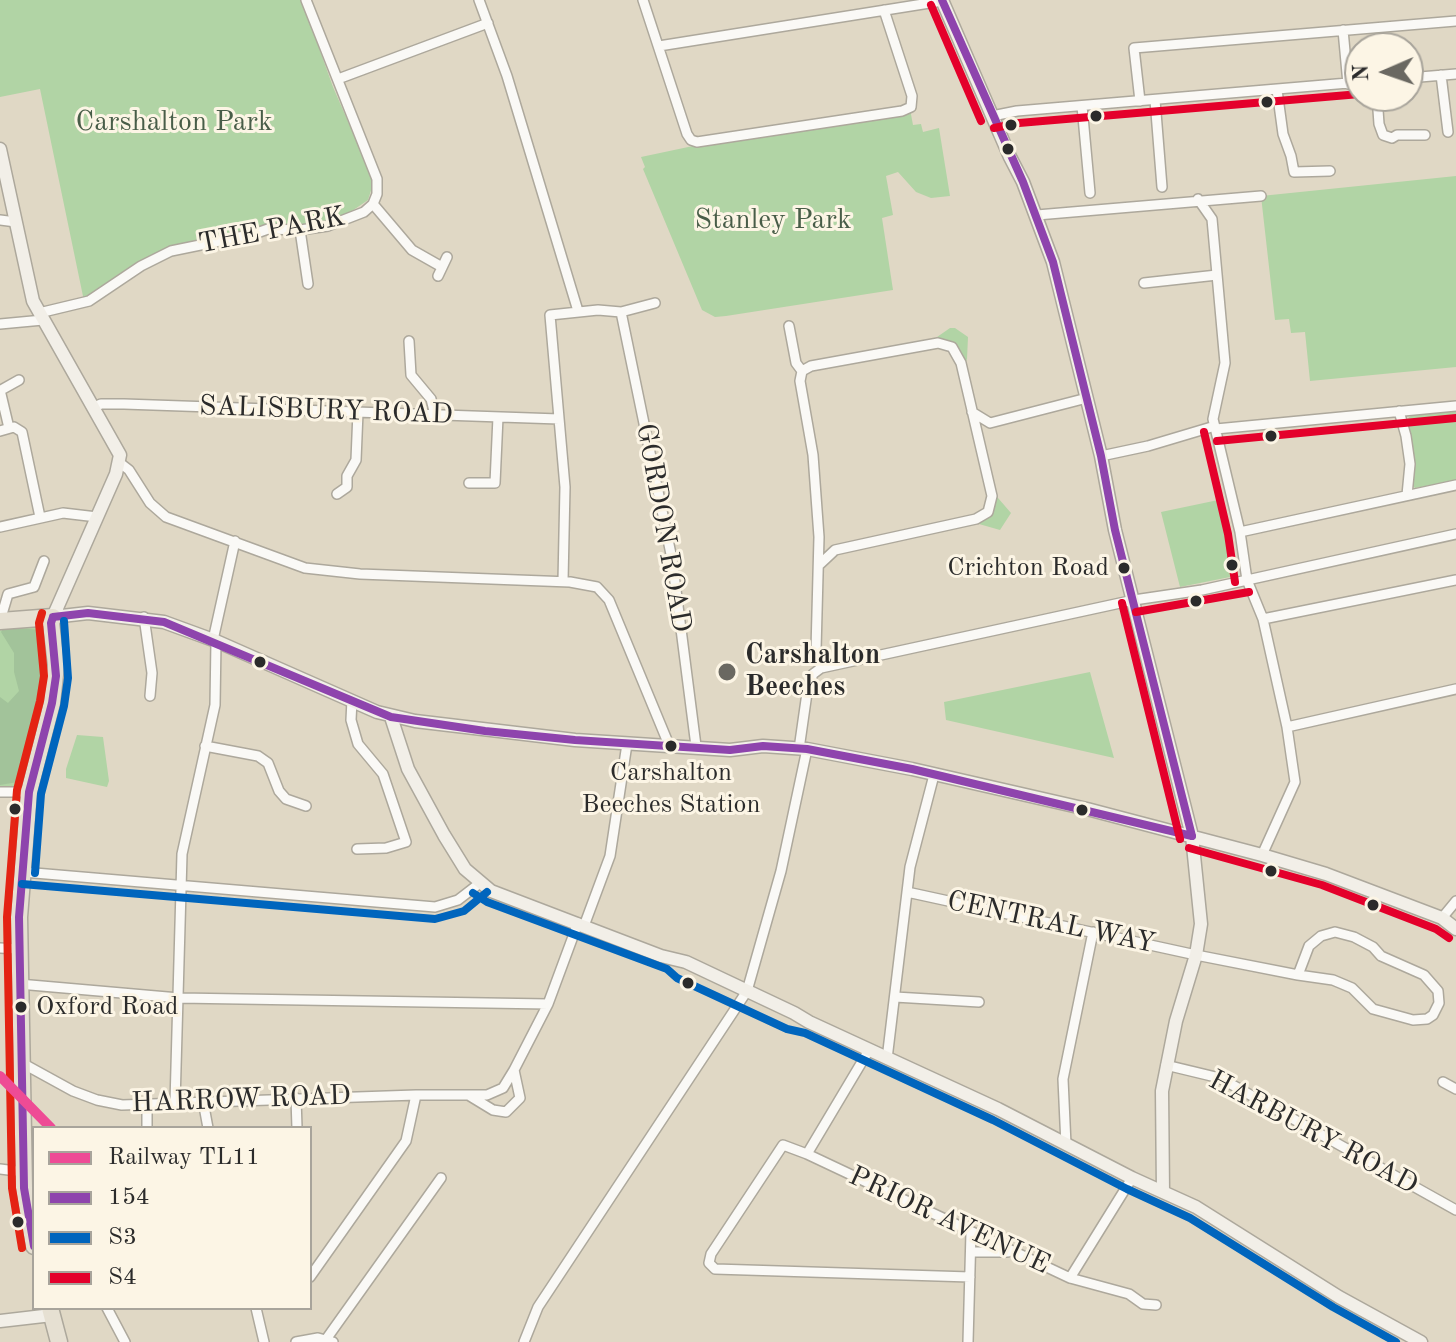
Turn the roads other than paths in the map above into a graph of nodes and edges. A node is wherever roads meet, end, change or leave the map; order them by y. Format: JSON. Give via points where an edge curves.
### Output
{"nodes":[{"id":1,"x":306,"y":0,"type":"edge"},
{"id":2,"x":479,"y":0,"type":"edge"},
{"id":3,"x":643,"y":0,"type":"edge"},
{"id":4,"x":942,"y":0,"type":"edge"},
{"id":5,"x":884,"y":10,"type":"junction"},
{"id":6,"x":1456,"y":21,"type":"edge"},
{"id":7,"x":488,"y":23,"type":"junction"},
{"id":8,"x":1343,"y":30,"type":"junction"},
{"id":9,"x":1344,"y":41,"type":"edge"},
{"id":10,"x":659,"y":46,"type":"junction"},
{"id":11,"x":1456,"y":74,"type":"edge"},
{"id":12,"x":1441,"y":75,"type":"junction"},
{"id":13,"x":1424,"y":77,"type":"edge"},
{"id":14,"x":338,"y":79,"type":"junction"},
{"id":15,"x":1344,"y":84,"type":"edge"},
{"id":16,"x":1277,"y":90,"type":"junction"},
{"id":17,"x":1155,"y":100,"type":"junction"},
{"id":18,"x":1140,"y":101,"type":"junction"},
{"id":19,"x":1082,"y":106,"type":"junction"},
{"id":20,"x":1378,"y":112,"type":"edge"},
{"id":21,"x":992,"y":116,"type":"junction"},
{"id":22,"x":1451,"y":118,"type":"edge"},
{"id":23,"x":1448,"y":132,"type":"dead end"},
{"id":24,"x":1425,"y":135,"type":"dead end"},
{"id":25,"x":0,"y":149,"type":"edge"},
{"id":26,"x":1330,"y":171,"type":"dead end"},
{"id":27,"x":1162,"y":187,"type":"dead end"},
{"id":28,"x":1090,"y":193,"type":"dead end"},
{"id":29,"x":1261,"y":196,"type":"dead end"},
{"id":30,"x":1222,"y":198,"type":"junction"},
{"id":31,"x":1198,"y":199,"type":"junction"},
{"id":32,"x":373,"y":204,"type":"junction"},
{"id":33,"x":1037,"y":215,"type":"junction"},
{"id":34,"x":1211,"y":216,"type":"junction"},
{"id":35,"x":0,"y":220,"type":"edge"},
{"id":36,"x":16,"y":222,"type":"junction"},
{"id":37,"x":300,"y":230,"type":"junction"},
{"id":38,"x":442,"y":267,"type":"dead end"},
{"id":39,"x":1217,"y":275,"type":"junction"},
{"id":40,"x":1144,"y":283,"type":"dead end"},
{"id":41,"x":308,"y":284,"type":"dead end"},
{"id":42,"x":655,"y":303,"type":"dead end"},
{"id":43,"x":578,"y":311,"type":"junction"},
{"id":44,"x":621,"y":312,"type":"junction"},
{"id":45,"x":41,"y":317,"type":"junction"},
{"id":46,"x":0,"y":324,"type":"edge"},
{"id":47,"x":789,"y":326,"type":"dead end"},
{"id":48,"x":409,"y":341,"type":"dead end"},
{"id":49,"x":802,"y":371,"type":"junction"},
{"id":50,"x":19,"y":380,"type":"dead end"},
{"id":51,"x":0,"y":390,"type":"edge"},
{"id":52,"x":1087,"y":398,"type":"junction"},
{"id":53,"x":1456,"y":406,"type":"edge"},
{"id":54,"x":94,"y":407,"type":"junction"},
{"id":55,"x":1399,"y":411,"type":"junction"},
{"id":56,"x":358,"y":412,"type":"junction"},
{"id":57,"x":972,"y":412,"type":"junction"},
{"id":58,"x":435,"y":415,"type":"junction"},
{"id":59,"x":498,"y":417,"type":"junction"},
{"id":60,"x":559,"y":419,"type":"junction"},
{"id":61,"x":990,"y":423,"type":"junction"},
{"id":62,"x":1215,"y":428,"type":"junction"},
{"id":63,"x":4,"y":430,"type":"edge"},
{"id":64,"x":978,"y":440,"type":"junction"},
{"id":65,"x":1101,"y":456,"type":"junction"},
{"id":66,"x":120,"y":463,"type":"junction"},
{"id":67,"x":469,"y":483,"type":"dead end"},
{"id":68,"x":1456,"y":485,"type":"edge"},
{"id":69,"x":337,"y":494,"type":"dead end"},
{"id":70,"x":1407,"y":495,"type":"junction"},
{"id":71,"x":40,"y":517,"type":"junction"},
{"id":72,"x":97,"y":517,"type":"junction"},
{"id":73,"x":0,"y":527,"type":"edge"},
{"id":74,"x":1240,"y":532,"type":"junction"},
{"id":75,"x":1456,"y":534,"type":"edge"},
{"id":76,"x":819,"y":537,"type":"junction"},
{"id":77,"x":235,"y":541,"type":"junction"},
{"id":78,"x":835,"y":550,"type":"junction"},
{"id":79,"x":44,"y":561,"type":"dead end"},
{"id":80,"x":819,"y":565,"type":"junction"},
{"id":81,"x":1247,"y":580,"type":"junction"},
{"id":82,"x":1456,"y":580,"type":"edge"},
{"id":83,"x":563,"y":581,"type":"junction"},
{"id":84,"x":1134,"y":600,"type":"junction"},
{"id":85,"x":53,"y":617,"type":"junction"},
{"id":86,"x":144,"y":617,"type":"junction"},
{"id":87,"x":1263,"y":619,"type":"junction"},
{"id":88,"x":0,"y":621,"type":"edge"},
{"id":89,"x":214,"y":641,"type":"junction"},
{"id":90,"x":821,"y":668,"type":"junction"},
{"id":91,"x":1456,"y":689,"type":"edge"},
{"id":92,"x":150,"y":696,"type":"dead end"},
{"id":93,"x":352,"y":700,"type":"junction"},
{"id":94,"x":391,"y":717,"type":"junction"},
{"id":95,"x":1287,"y":727,"type":"junction"},
{"id":96,"x":627,"y":744,"type":"junction"},
{"id":97,"x":669,"y":745,"type":"junction"},
{"id":98,"x":205,"y":746,"type":"junction"},
{"id":99,"x":696,"y":746,"type":"junction"},
{"id":100,"x":803,"y":749,"type":"junction"},
{"id":101,"x":934,"y":775,"type":"junction"},
{"id":102,"x":0,"y":792,"type":"edge"},
{"id":103,"x":29,"y":792,"type":"junction"},
{"id":104,"x":306,"y":806,"type":"dead end"},
{"id":105,"x":1192,"y":836,"type":"junction"},
{"id":106,"x":357,"y":849,"type":"dead end"},
{"id":107,"x":1262,"y":855,"type":"junction"},
{"id":108,"x":23,"y":872,"type":"junction"},
{"id":109,"x":480,"y":883,"type":"junction"},
{"id":110,"x":181,"y":886,"type":"junction"},
{"id":111,"x":907,"y":892,"type":"junction"},
{"id":112,"x":1456,"y":901,"type":"edge"},
{"id":113,"x":1442,"y":918,"type":"junction"},
{"id":114,"x":581,"y":924,"type":"junction"},
{"id":115,"x":1456,"y":929,"type":"edge"},
{"id":116,"x":1093,"y":932,"type":"junction"},
{"id":117,"x":0,"y":948,"type":"edge"},
{"id":118,"x":18,"y":949,"type":"junction"},
{"id":119,"x":1196,"y":955,"type":"junction"},
{"id":120,"x":1298,"y":975,"type":"junction"},
{"id":121,"x":19,"y":984,"type":"junction"},
{"id":122,"x":745,"y":994,"type":"junction"},
{"id":123,"x":895,"y":997,"type":"junction"},
{"id":124,"x":179,"y":998,"type":"junction"},
{"id":125,"x":979,"y":1002,"type":"dead end"},
{"id":126,"x":548,"y":1004,"type":"junction"},
{"id":127,"x":1415,"y":1020,"type":"junction"},
{"id":128,"x":1410,"y":1031,"type":"dead end"},
{"id":129,"x":869,"y":1050,"type":"junction"},
{"id":130,"x":887,"y":1059,"type":"junction"},
{"id":131,"x":22,"y":1063,"type":"junction"},
{"id":132,"x":1166,"y":1065,"type":"junction"},
{"id":133,"x":514,"y":1070,"type":"junction"},
{"id":134,"x":1443,"y":1082,"type":"dead end"},
{"id":135,"x":1456,"y":1089,"type":"edge"},
{"id":136,"x":416,"y":1095,"type":"junction"},
{"id":137,"x":470,"y":1096,"type":"junction"},
{"id":138,"x":296,"y":1098,"type":"junction"},
{"id":139,"x":203,"y":1101,"type":"junction"},
{"id":140,"x":175,"y":1103,"type":"junction"},
{"id":141,"x":147,"y":1104,"type":"junction"},
{"id":142,"x":147,"y":1126,"type":"edge"},
{"id":143,"x":208,"y":1126,"type":"edge"},
{"id":144,"x":297,"y":1126,"type":"edge"},
{"id":145,"x":1066,"y":1145,"type":"junction"},
{"id":146,"x":807,"y":1154,"type":"junction"},
{"id":147,"x":0,"y":1169,"type":"edge"},
{"id":148,"x":24,"y":1172,"type":"junction"},
{"id":149,"x":441,"y":1178,"type":"dead end"},
{"id":150,"x":1132,"y":1178,"type":"junction"},
{"id":151,"x":1163,"y":1192,"type":"junction"},
{"id":152,"x":1456,"y":1210,"type":"edge"},
{"id":153,"x":971,"y":1232,"type":"junction"},
{"id":154,"x":32,"y":1237,"type":"edge"},
{"id":155,"x":971,"y":1252,"type":"junction"},
{"id":156,"x":1011,"y":1252,"type":"junction"},
{"id":157,"x":312,"y":1274,"type":"edge"},
{"id":158,"x":970,"y":1277,"type":"junction"},
{"id":159,"x":1070,"y":1278,"type":"junction"},
{"id":160,"x":1156,"y":1305,"type":"dead end"},
{"id":161,"x":108,"y":1310,"type":"edge"},
{"id":162,"x":256,"y":1310,"type":"edge"},
{"id":163,"x":51,"y":1311,"type":"edge"},
{"id":164,"x":0,"y":1321,"type":"edge"},
{"id":165,"x":330,"y":1340,"type":"edge"},
{"id":166,"x":59,"y":1342,"type":"edge"},
{"id":167,"x":125,"y":1342,"type":"edge"},
{"id":168,"x":264,"y":1342,"type":"edge"},
{"id":169,"x":296,"y":1342,"type":"edge"},
{"id":170,"x":524,"y":1342,"type":"edge"},
{"id":171,"x":968,"y":1342,"type":"edge"},
{"id":172,"x":1421,"y":1342,"type":"edge"}],
"edges":[{"from":1,"to":14,"type":"street"},
{"from":2,"to":7,"type":"street"},
{"from":3,"to":10,"type":"street"},
{"from":4,"to":5,"type":"street"},
{"from":4,"to":21,"type":"street"},
{"from":5,"to":10,"type":"street"},
{"from":5,"to":10,"type":"street","via":[[912,96],[911,107],[902,111],[694,142]]},
{"from":6,"to":8,"type":"street"},
{"from":7,"to":14,"type":"street"},
{"from":7,"to":43,"type":"street"},
{"from":8,"to":9,"type":"street"},
{"from":8,"to":18,"type":"street","via":[[1134,48]]},
{"from":11,"to":12,"type":"street"},
{"from":12,"to":13,"type":"street"},
{"from":12,"to":22,"type":"street"},
{"from":14,"to":32,"type":"street","name":"THE PARK","via":[[377,179]]},
{"from":15,"to":16,"type":"street"},
{"from":16,"to":17,"type":"street"},
{"from":16,"to":26,"type":"street","via":[[1294,172]]},
{"from":17,"to":18,"type":"street"},
{"from":17,"to":27,"type":"street"},
{"from":18,"to":19,"type":"street"},
{"from":19,"to":21,"type":"street"},
{"from":19,"to":28,"type":"street"},
{"from":20,"to":24,"type":"street","via":[[1383,135]]},
{"from":21,"to":33,"type":"street"},
{"from":22,"to":23,"type":"street"},
{"from":25,"to":36,"type":"street"},
{"from":29,"to":30,"type":"street"},
{"from":30,"to":31,"type":"street"},
{"from":30,"to":34,"type":"street"},
{"from":31,"to":33,"type":"street"},
{"from":31,"to":34,"type":"street"},
{"from":32,"to":37,"type":"street","name":"THE PARK","via":[[328,226]]},
{"from":32,"to":38,"type":"street","name":"THE PARK","via":[[412,250]]},
{"from":33,"to":52,"type":"street"},
{"from":34,"to":39,"type":"street"},
{"from":35,"to":36,"type":"street"},
{"from":36,"to":45,"type":"street"},
{"from":37,"to":41,"type":"street"},
{"from":37,"to":45,"type":"street","name":"THE PARK","via":[[268,229],[171,251],[89,301]]},
{"from":39,"to":40,"type":"street"},
{"from":39,"to":62,"type":"street","via":[[1225,363],[1213,410]]},
{"from":42,"to":44,"type":"street"},
{"from":43,"to":44,"type":"street"},
{"from":43,"to":60,"type":"street","via":[[550,315]]},
{"from":44,"to":99,"type":"street","name":"GORDON ROAD","via":[[672,559]]},
{"from":45,"to":46,"type":"street","name":"THE PARK"},
{"from":45,"to":54,"type":"street"},
{"from":47,"to":49,"type":"street"},
{"from":48,"to":58,"type":"street","via":[[411,375],[431,399]]},
{"from":49,"to":57,"type":"street","via":[[946,344],[959,355]]},
{"from":49,"to":76,"type":"street"},
{"from":50,"to":51,"type":"street"},
{"from":51,"to":63,"type":"street"},
{"from":52,"to":61,"type":"street"},
{"from":52,"to":65,"type":"street"},
{"from":53,"to":55,"type":"street"},
{"from":54,"to":56,"type":"street","name":"SALISBURY ROAD","via":[[105,403]]},
{"from":54,"to":66,"type":"street"},
{"from":55,"to":62,"type":"street"},
{"from":55,"to":70,"type":"street","via":[[1410,464]]},
{"from":56,"to":58,"type":"street","name":"SALISBURY ROAD"},
{"from":56,"to":69,"type":"street","via":[[356,460],[347,487]]},
{"from":57,"to":61,"type":"street"},
{"from":57,"to":64,"type":"street"},
{"from":58,"to":59,"type":"street","name":"SALISBURY ROAD"},
{"from":59,"to":60,"type":"street","name":"SALISBURY ROAD"},
{"from":59,"to":67,"type":"street","via":[[495,483]]},
{"from":60,"to":83,"type":"street","via":[[565,487]]},
{"from":61,"to":64,"type":"street"},
{"from":62,"to":65,"type":"street"},
{"from":62,"to":74,"type":"street"},
{"from":63,"to":71,"type":"street","via":[[14,427],[22,432]]},
{"from":64,"to":78,"type":"street","via":[[992,496],[988,512]]},
{"from":65,"to":84,"type":"street"},
{"from":66,"to":72,"type":"street"},
{"from":66,"to":77,"type":"street","via":[[161,513]]},
{"from":68,"to":70,"type":"street"},
{"from":70,"to":74,"type":"street"},
{"from":71,"to":72,"type":"street"},
{"from":71,"to":73,"type":"street"},
{"from":72,"to":85,"type":"street"},
{"from":74,"to":81,"type":"street"},
{"from":75,"to":81,"type":"street"},
{"from":76,"to":78,"type":"street"},
{"from":76,"to":80,"type":"street"},
{"from":77,"to":83,"type":"street","via":[[323,571]]},
{"from":77,"to":89,"type":"street"},
{"from":78,"to":80,"type":"street"},
{"from":79,"to":88,"type":"street","via":[[34,587],[8,594]]},
{"from":80,"to":90,"type":"street","via":[[816,650]]},
{"from":81,"to":84,"type":"street"},
{"from":81,"to":87,"type":"street"},
{"from":82,"to":87,"type":"street"},
{"from":83,"to":97,"type":"street","via":[[593,585],[606,595]]},
{"from":84,"to":90,"type":"street"},
{"from":84,"to":105,"type":"street"},
{"from":85,"to":86,"type":"street"},
{"from":85,"to":88,"type":"highway"},
{"from":85,"to":103,"type":"highway","via":[[55,687]]},
{"from":86,"to":89,"type":"street"},
{"from":86,"to":92,"type":"street"},
{"from":87,"to":95,"type":"street"},
{"from":89,"to":93,"type":"street"},
{"from":89,"to":98,"type":"street","via":[[215,705]]},
{"from":90,"to":100,"type":"street","via":[[808,686]]},
{"from":91,"to":95,"type":"street"},
{"from":93,"to":94,"type":"street"},
{"from":93,"to":106,"type":"street","via":[[358,744],[383,774],[392,814],[406,842]]},
{"from":94,"to":96,"type":"street"},
{"from":94,"to":109,"type":"street","via":[[424,800],[465,869]]},
{"from":95,"to":107,"type":"street","via":[[1295,782]]},
{"from":96,"to":97,"type":"street"},
{"from":96,"to":114,"type":"street","name":"HARROW ROAD","via":[[610,856]]},
{"from":97,"to":99,"type":"street"},
{"from":98,"to":104,"type":"street","via":[[258,756],[268,763],[286,799]]},
{"from":98,"to":110,"type":"street","via":[[182,854]]},
{"from":99,"to":100,"type":"street"},
{"from":100,"to":101,"type":"street"},
{"from":100,"to":122,"type":"street","via":[[781,871]]},
{"from":101,"to":105,"type":"street"},
{"from":101,"to":111,"type":"street"},
{"from":102,"to":103,"type":"street"},
{"from":103,"to":108,"type":"highway"},
{"from":105,"to":107,"type":"street"},
{"from":105,"to":119,"type":"street","via":[[1201,924]]},
{"from":107,"to":113,"type":"street"},
{"from":108,"to":110,"type":"street"},
{"from":108,"to":118,"type":"highway"},
{"from":109,"to":110,"type":"street","via":[[458,900],[435,907]]},
{"from":109,"to":114,"type":"street"},
{"from":110,"to":124,"type":"street"},
{"from":111,"to":116,"type":"street","name":"CENTRAL WAY"},
{"from":111,"to":123,"type":"street"},
{"from":112,"to":113,"type":"street"},
{"from":113,"to":115,"type":"street"},
{"from":114,"to":122,"type":"street"},
{"from":114,"to":126,"type":"street","name":"HARROW ROAD"},
{"from":116,"to":119,"type":"street","name":"CENTRAL WAY"},
{"from":116,"to":145,"type":"street","via":[[1063,1079]]},
{"from":117,"to":118,"type":"street"},
{"from":118,"to":121,"type":"highway"},
{"from":119,"to":120,"type":"street","name":"CENTRAL WAY"},
{"from":119,"to":132,"type":"street"},
{"from":120,"to":127,"type":"street","name":"CENTRAL WAY","via":[[1344,984],[1373,1009]]},
{"from":120,"to":127,"type":"street","via":[[1309,946],[1321,936],[1331,932],[1354,937],[1434,985],[1440,997],[1433,1015]]},
{"from":121,"to":124,"type":"street"},
{"from":121,"to":131,"type":"highway"},
{"from":122,"to":129,"type":"street"},
{"from":122,"to":170,"type":"street","via":[[538,1307]]},
{"from":123,"to":125,"type":"street"},
{"from":123,"to":130,"type":"street"},
{"from":124,"to":126,"type":"street"},
{"from":124,"to":140,"type":"street"},
{"from":126,"to":133,"type":"street","name":"HARROW ROAD"},
{"from":127,"to":128,"type":"street"},
{"from":129,"to":130,"type":"street"},
{"from":129,"to":146,"type":"street"},
{"from":130,"to":145,"type":"street"},
{"from":131,"to":141,"type":"street","name":"HARROW ROAD","via":[[97,1100]]},
{"from":131,"to":148,"type":"highway"},
{"from":132,"to":151,"type":"street","via":[[1161,1104]]},
{"from":132,"to":152,"type":"street","name":"HARBURY ROAD","via":[[1220,1078]]},
{"from":133,"to":137,"type":"street","name":"HARROW ROAD","via":[[496,1093]]},
{"from":133,"to":137,"type":"street","name":"HARROW ROAD","via":[[519,1101],[506,1112]]},
{"from":134,"to":135,"type":"street"},
{"from":136,"to":137,"type":"street","name":"HARROW ROAD"},
{"from":136,"to":138,"type":"street","name":"HARROW ROAD"},
{"from":136,"to":157,"type":"street","via":[[406,1141]]},
{"from":138,"to":139,"type":"street","name":"HARROW ROAD"},
{"from":138,"to":144,"type":"street"},
{"from":139,"to":140,"type":"street","name":"HARROW ROAD"},
{"from":139,"to":143,"type":"street"},
{"from":140,"to":141,"type":"street","name":"HARROW ROAD"},
{"from":141,"to":142,"type":"street"},
{"from":145,"to":150,"type":"street"},
{"from":146,"to":153,"type":"street","name":"PRIOR AVENUE"},
{"from":146,"to":158,"type":"street","via":[[783,1145],[711,1254],[709,1263],[715,1269]]},
{"from":147,"to":148,"type":"street"},
{"from":148,"to":154,"type":"highway"},
{"from":149,"to":165,"type":"street"},
{"from":150,"to":151,"type":"street"},
{"from":150,"to":159,"type":"street","name":"PRIOR AVENUE"},
{"from":151,"to":172,"type":"street"},
{"from":153,"to":155,"type":"street"},
{"from":153,"to":156,"type":"street","name":"PRIOR AVENUE"},
{"from":155,"to":156,"type":"street"},
{"from":155,"to":158,"type":"street"},
{"from":156,"to":159,"type":"street","name":"PRIOR AVENUE"},
{"from":158,"to":171,"type":"street"},
{"from":159,"to":160,"type":"street"},
{"from":161,"to":167,"type":"street"},
{"from":162,"to":168,"type":"street"},
{"from":163,"to":164,"type":"street"},
{"from":163,"to":166,"type":"highway"},
{"from":165,"to":169,"type":"street"}]}
